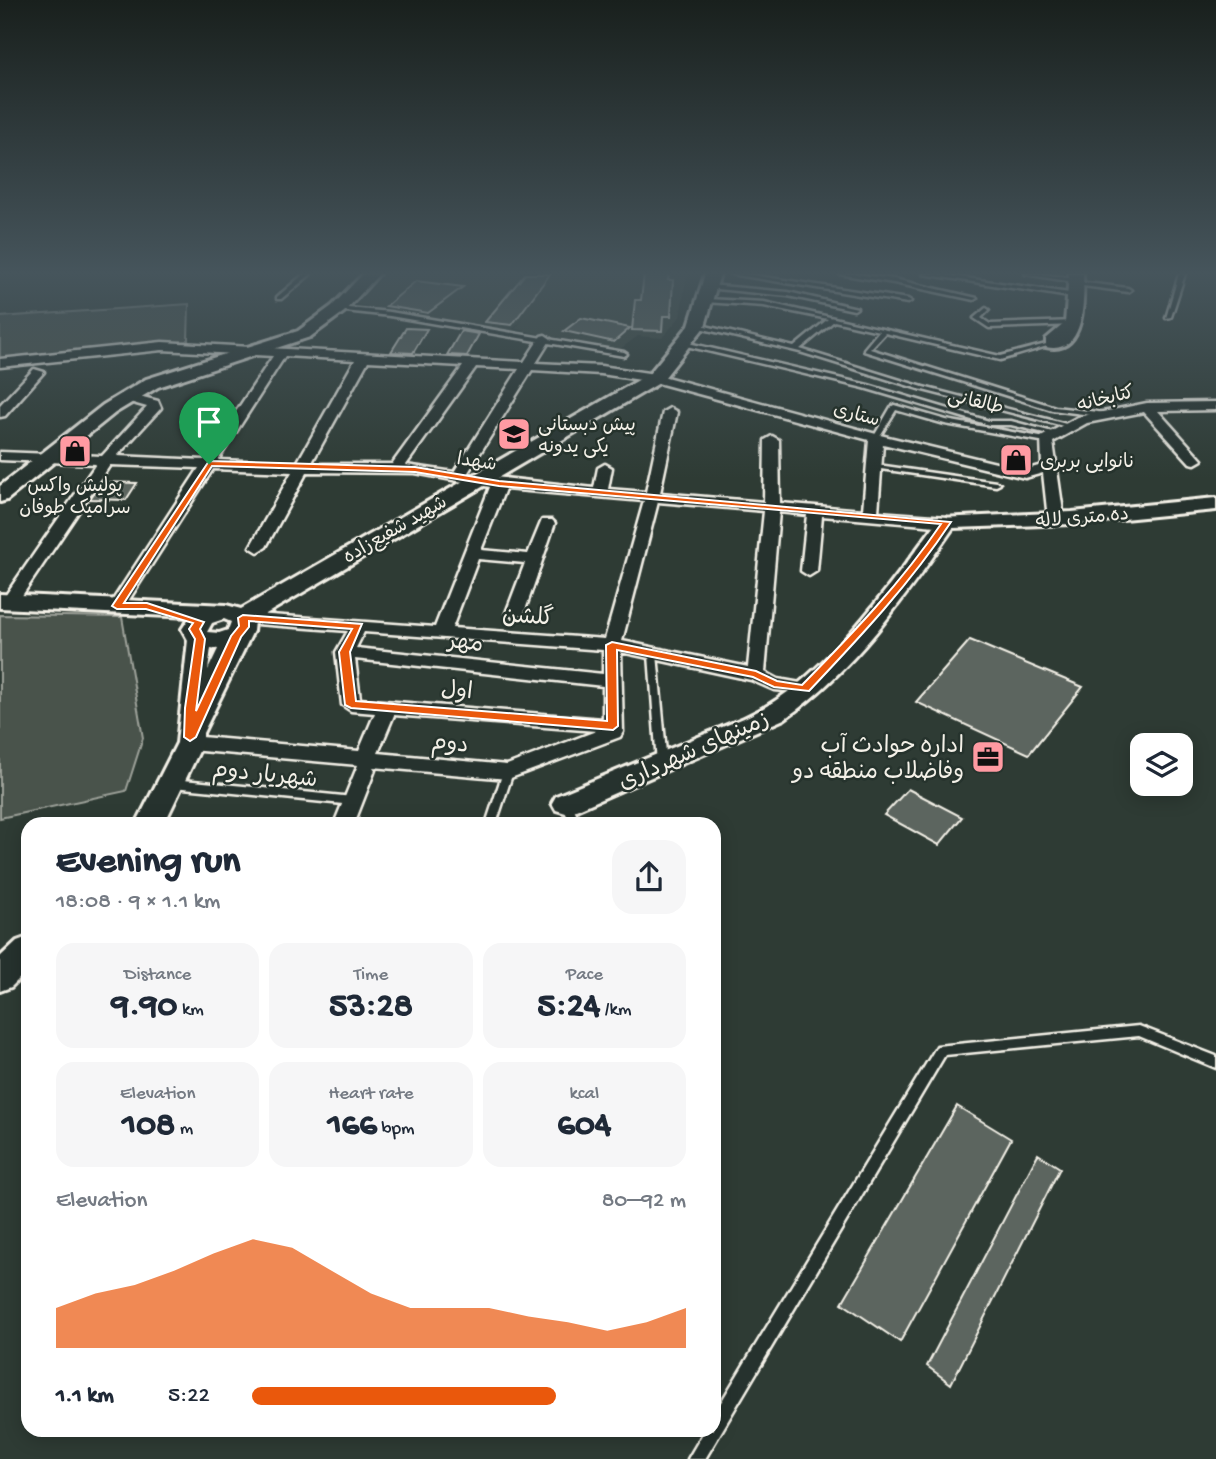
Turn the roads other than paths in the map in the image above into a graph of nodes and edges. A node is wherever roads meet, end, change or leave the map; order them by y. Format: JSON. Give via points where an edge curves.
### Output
{"nodes":[{"id":1,"x":282,"y":342,"type":"edge"},
{"id":2,"x":543,"y":342,"type":"edge"},
{"id":3,"x":561,"y":342,"type":"edge"},
{"id":4,"x":766,"y":342,"type":"edge"},
{"id":5,"x":804,"y":342,"type":"edge"},
{"id":6,"x":873,"y":342,"type":"edge"},
{"id":7,"x":931,"y":342,"type":"edge"},
{"id":8,"x":1052,"y":343,"type":"edge"},
{"id":9,"x":684,"y":344,"type":"joint"},
{"id":10,"x":796,"y":349,"type":"junction"},
{"id":11,"x":253,"y":353,"type":"junction"},
{"id":12,"x":280,"y":354,"type":"junction"},
{"id":13,"x":625,"y":354,"type":"dead end"},
{"id":14,"x":363,"y":358,"type":"junction"},
{"id":15,"x":0,"y":363,"type":"edge"},
{"id":16,"x":472,"y":363,"type":"junction"},
{"id":17,"x":528,"y":365,"type":"junction"},
{"id":18,"x":38,"y":372,"type":"dead end"},
{"id":19,"x":655,"y":378,"type":"junction"},
{"id":20,"x":128,"y":397,"type":"junction"},
{"id":21,"x":1216,"y":406,"type":"edge"},
{"id":22,"x":1147,"y":407,"type":"junction"},
{"id":23,"x":670,"y":412,"type":"dead end"},
{"id":24,"x":0,"y":413,"type":"edge"},
{"id":25,"x":1107,"y":415,"type":"junction"},
{"id":26,"x":1071,"y":426,"type":"junction"},
{"id":27,"x":1051,"y":437,"type":"junction"},
{"id":28,"x":876,"y":438,"type":"junction"},
{"id":29,"x":772,"y":440,"type":"dead end"},
{"id":30,"x":0,"y":456,"type":"edge"},
{"id":31,"x":50,"y":457,"type":"junction"},
{"id":32,"x":106,"y":460,"type":"junction"},
{"id":33,"x":1195,"y":460,"type":"dead end"},
{"id":34,"x":209,"y":464,"type":"junction"},
{"id":35,"x":874,"y":466,"type":"junction"},
{"id":36,"x":1049,"y":467,"type":"junction"},
{"id":37,"x":303,"y":468,"type":"junction"},
{"id":38,"x":605,"y":468,"type":"dead end"},
{"id":39,"x":396,"y":469,"type":"junction"},
{"id":40,"x":467,"y":479,"type":"junction"},
{"id":41,"x":499,"y":484,"type":"junction"},
{"id":42,"x":996,"y":484,"type":"dead end"},
{"id":43,"x":600,"y":493,"type":"junction"},
{"id":44,"x":0,"y":496,"type":"edge"},
{"id":45,"x":652,"y":498,"type":"junction"},
{"id":46,"x":1216,"y":504,"type":"edge"},
{"id":47,"x":772,"y":508,"type":"junction"},
{"id":48,"x":815,"y":511,"type":"junction"},
{"id":49,"x":870,"y":515,"type":"junction"},
{"id":50,"x":1056,"y":519,"type":"junction"},
{"id":51,"x":947,"y":522,"type":"junction"},
{"id":52,"x":547,"y":523,"type":"dead end"},
{"id":53,"x":258,"y":547,"type":"dead end"},
{"id":54,"x":472,"y":554,"type":"junction"},
{"id":55,"x":534,"y":559,"type":"junction"},
{"id":56,"x":809,"y":571,"type":"dead end"},
{"id":57,"x":5,"y":601,"type":"edge"},
{"id":58,"x":117,"y":606,"type":"junction"},
{"id":59,"x":147,"y":606,"type":"junction"},
{"id":60,"x":515,"y":613,"type":"dead end"},
{"id":61,"x":236,"y":620,"type":"junction"},
{"id":62,"x":359,"y":626,"type":"junction"},
{"id":63,"x":199,"y":630,"type":"junction"},
{"id":64,"x":441,"y":634,"type":"junction"},
{"id":65,"x":612,"y":645,"type":"junction"},
{"id":66,"x":345,"y":652,"type":"junction"},
{"id":67,"x":653,"y":654,"type":"junction"},
{"id":68,"x":756,"y":675,"type":"junction"},
{"id":69,"x":612,"y":681,"type":"junction"},
{"id":70,"x":805,"y":689,"type":"junction"},
{"id":71,"x":387,"y":708,"type":"junction"},
{"id":72,"x":613,"y":726,"type":"junction"},
{"id":73,"x":190,"y":740,"type":"junction"},
{"id":74,"x":365,"y":764,"type":"junction"},
{"id":75,"x":662,"y":765,"type":"junction"},
{"id":76,"x":508,"y":772,"type":"junction"},
{"id":77,"x":172,"y":782,"type":"junction"},
{"id":78,"x":353,"y":801,"type":"junction"},
{"id":79,"x":571,"y":814,"type":"edge"},
{"id":80,"x":154,"y":817,"type":"edge"},
{"id":81,"x":347,"y":817,"type":"edge"},
{"id":82,"x":493,"y":817,"type":"edge"},
{"id":83,"x":21,"y":957,"type":"edge"},
{"id":84,"x":0,"y":977,"type":"edge"},
{"id":85,"x":1216,"y":1062,"type":"edge"},
{"id":86,"x":721,"y":1418,"type":"edge"},
{"id":87,"x":710,"y":1437,"type":"edge"},
{"id":88,"x":696,"y":1459,"type":"edge"}],
"edges":[{"from":1,"to":11,"type":"street"},
{"from":2,"to":17,"type":"street"},
{"from":3,"to":13,"type":"lane"},
{"from":4,"to":10,"type":"lane"},
{"from":5,"to":10,"type":"lane"},
{"from":6,"to":25,"type":"lane","via":[[866,350],[1054,410]]},
{"from":7,"to":8,"type":"lane","via":[[1000,358]]},
{"from":9,"to":19,"type":"street","name":"شهید شفیع‌زاده"},
{"from":9,"to":27,"type":"lane","name":"طالقانی","via":[[866,386]]},
{"from":10,"to":26,"type":"lane","via":[[921,388]]},
{"from":11,"to":12,"type":"street","name":"ستاری"},
{"from":11,"to":15,"type":"street","name":"ستاری","via":[[162,346]]},
{"from":11,"to":20,"type":"street","via":[[152,383]]},
{"from":12,"to":14,"type":"street","name":"ستاری"},
{"from":12,"to":34,"type":"street"},
{"from":14,"to":16,"type":"street","name":"ستاری"},
{"from":14,"to":37,"type":"street"},
{"from":16,"to":17,"type":"street","name":"ستاری"},
{"from":16,"to":39,"type":"street"},
{"from":17,"to":19,"type":"street","name":"ستاری"},
{"from":17,"to":40,"type":"street"},
{"from":18,"to":24,"type":"street"},
{"from":19,"to":28,"type":"street","name":"ستاری"},
{"from":19,"to":40,"type":"street","name":"شهید شفیع‌زاده"},
{"from":20,"to":31,"type":"street"},
{"from":20,"to":32,"type":"street","via":[[155,408]]},
{"from":21,"to":22,"type":"street","name":"کتابخانه"},
{"from":22,"to":25,"type":"street","name":"کتابخانه"},
{"from":22,"to":33,"type":"street"},
{"from":23,"to":45,"type":"street"},
{"from":25,"to":26,"type":"street","name":"کتابخانه"},
{"from":26,"to":27,"type":"street","name":"کتابخانه"},
{"from":27,"to":28,"type":"lane","via":[[945,422],[894,407]]},
{"from":27,"to":36,"type":"street"},
{"from":28,"to":35,"type":"street"},
{"from":28,"to":36,"type":"street","name":"ستاری","via":[[1025,474]]},
{"from":29,"to":47,"type":"street"},
{"from":30,"to":31,"type":"street","name":"شهدا"},
{"from":31,"to":32,"type":"street","name":"شهدا"},
{"from":31,"to":44,"type":"street"},
{"from":32,"to":34,"type":"street","name":"شهدا"},
{"from":32,"to":57,"type":"street"},
{"from":34,"to":37,"type":"street","name":"شهدا"},
{"from":34,"to":58,"type":"street"},
{"from":35,"to":42,"type":"lane"},
{"from":35,"to":49,"type":"street"},
{"from":36,"to":50,"type":"street"},
{"from":37,"to":39,"type":"street","name":"شهدا"},
{"from":37,"to":53,"type":"street"},
{"from":38,"to":43,"type":"street"},
{"from":39,"to":40,"type":"street","name":"شهدا"},
{"from":40,"to":41,"type":"street","name":"شهدا"},
{"from":40,"to":61,"type":"street","name":"شهید شفیع‌زاده"},
{"from":41,"to":43,"type":"street","name":"شهدا"},
{"from":41,"to":54,"type":"street"},
{"from":43,"to":45,"type":"street","name":"شهدا"},
{"from":45,"to":47,"type":"street","name":"شهدا"},
{"from":45,"to":65,"type":"street"},
{"from":46,"to":50,"type":"street","name":"ده متری لاله"},
{"from":47,"to":48,"type":"street","name":"شهدا"},
{"from":47,"to":68,"type":"street"},
{"from":48,"to":49,"type":"street","name":"شهدا"},
{"from":48,"to":56,"type":"street"},
{"from":49,"to":51,"type":"street","name":"شهدا"},
{"from":50,"to":51,"type":"street","name":"ده متری لاله"},
{"from":51,"to":70,"type":"street","name":"زمینهای شهرداری","via":[[868,623]]},
{"from":52,"to":55,"type":"street"},
{"from":54,"to":55,"type":"street"},
{"from":54,"to":64,"type":"street"},
{"from":55,"to":60,"type":"street"},
{"from":57,"to":58,"type":"street"},
{"from":58,"to":59,"type":"street"},
{"from":59,"to":61,"type":"street"},
{"from":59,"to":63,"type":"street"},
{"from":61,"to":62,"type":"street","name":"گلشن"},
{"from":61,"to":63,"type":"street","name":"شهید شفیع‌زاده","via":[[211,614]]},
{"from":61,"to":73,"type":"street"},
{"from":62,"to":64,"type":"street","name":"گلشن"},
{"from":62,"to":66,"type":"street"},
{"from":63,"to":73,"type":"street"},
{"from":64,"to":65,"type":"street","name":"گلشن"},
{"from":65,"to":67,"type":"street","name":"گلشن"},
{"from":65,"to":69,"type":"street"},
{"from":66,"to":69,"type":"street","name":"مهر"},
{"from":66,"to":71,"type":"street","name":"اول","via":[[351,705]]},
{"from":67,"to":68,"type":"street","name":"گلشن"},
{"from":67,"to":75,"type":"lane"},
{"from":68,"to":70,"type":"street","name":"گلشن","via":[[774,684]]},
{"from":69,"to":72,"type":"street"},
{"from":70,"to":75,"type":"street","name":"زمینهای شهرداری","via":[[779,711]]},
{"from":71,"to":72,"type":"street","name":"اول"},
{"from":71,"to":74,"type":"street"},
{"from":72,"to":76,"type":"street","name":"دوم","via":[[613,732]]},
{"from":73,"to":74,"type":"street","name":"دوم"},
{"from":73,"to":77,"type":"street"},
{"from":74,"to":76,"type":"street","name":"دوم"},
{"from":74,"to":78,"type":"street"},
{"from":75,"to":79,"type":"street","name":"زمینهای شهرداری"},
{"from":76,"to":82,"type":"lane"},
{"from":77,"to":78,"type":"lane","name":"شهریار دوم"},
{"from":77,"to":80,"type":"street"},
{"from":78,"to":81,"type":"street"},
{"from":83,"to":84,"type":"street"},
{"from":85,"to":86,"type":"lane","via":[[1139,1031],[942,1050]]},
{"from":87,"to":88,"type":"lane"}]}
